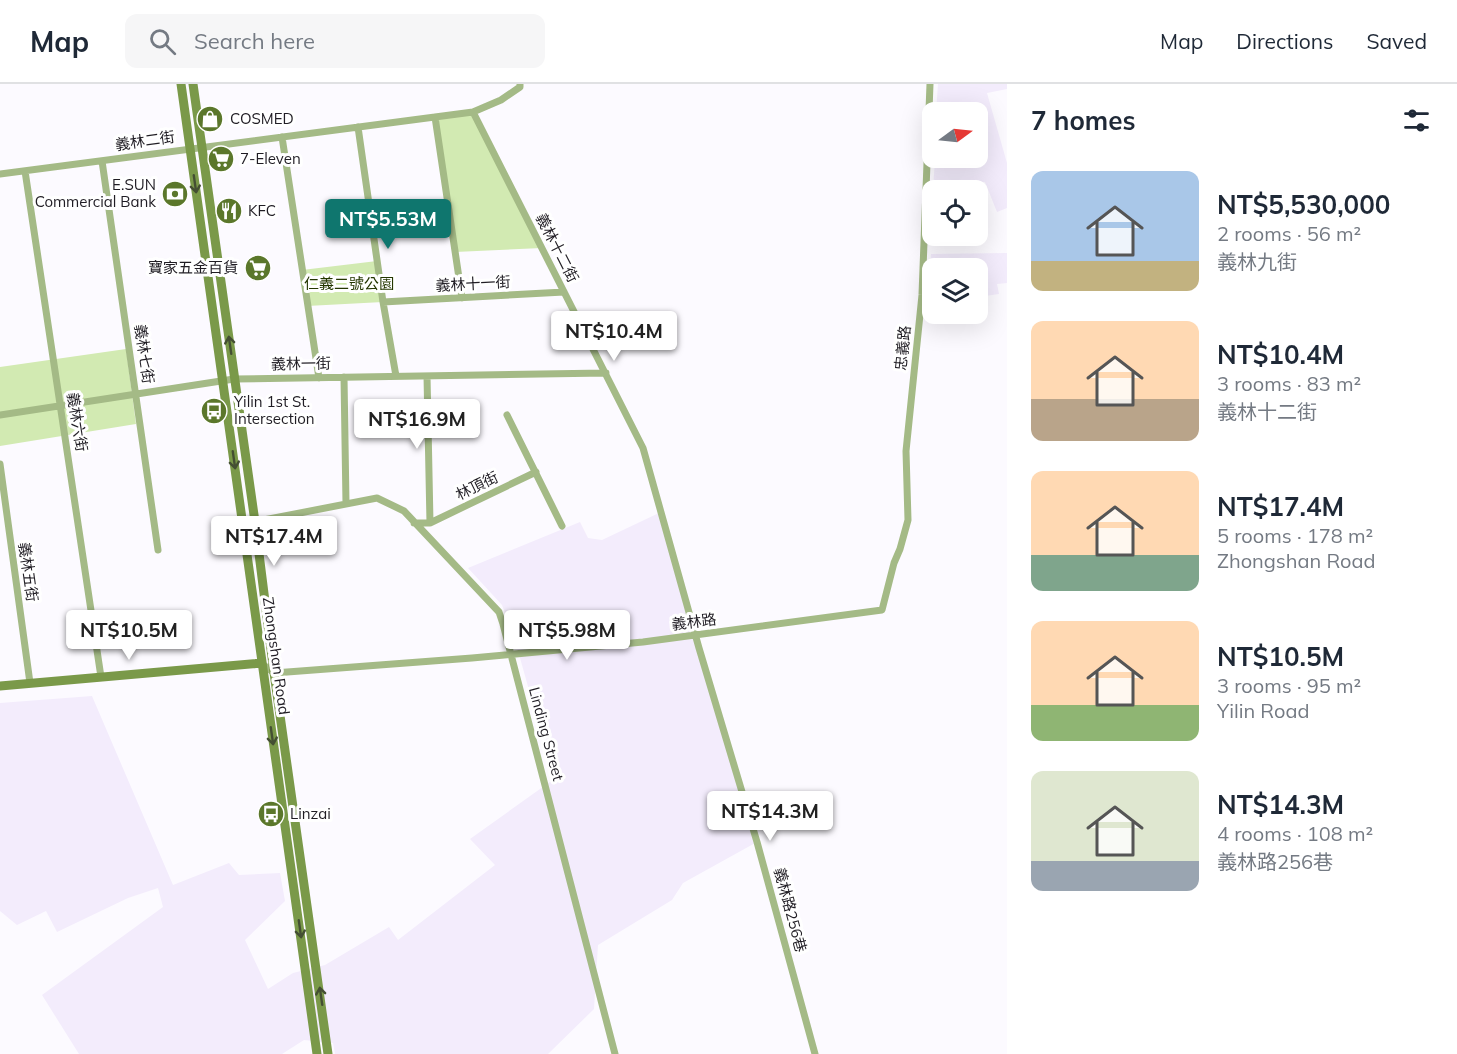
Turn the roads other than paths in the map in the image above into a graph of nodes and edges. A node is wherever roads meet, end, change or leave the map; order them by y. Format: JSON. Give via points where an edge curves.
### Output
{"nodes":[{"id":1,"x":181,"y":84,"type":"edge"},
{"id":2,"x":193,"y":84,"type":"edge"},
{"id":3,"x":520,"y":84,"type":"edge"},
{"id":4,"x":930,"y":84,"type":"edge"},
{"id":5,"x":473,"y":112,"type":"junction"},
{"id":6,"x":435,"y":117,"type":"junction"},
{"id":7,"x":358,"y":127,"type":"junction"},
{"id":8,"x":282,"y":137,"type":"junction"},
{"id":9,"x":202,"y":147,"type":"junction"},
{"id":10,"x":190,"y":149,"type":"junction"},
{"id":11,"x":102,"y":161,"type":"junction"},
{"id":12,"x":25,"y":171,"type":"junction"},
{"id":13,"x":0,"y":174,"type":"edge"},
{"id":14,"x":564,"y":292,"type":"junction"},
{"id":15,"x":462,"y":298,"type":"junction"},
{"id":16,"x":383,"y":302,"type":"junction"},
{"id":17,"x":606,"y":373,"type":"junction"},
{"id":18,"x":396,"y":376,"type":"junction"},
{"id":19,"x":427,"y":376,"type":"junction"},
{"id":20,"x":344,"y":377,"type":"junction"},
{"id":21,"x":320,"y":378,"type":"junction"},
{"id":22,"x":234,"y":379,"type":"junction"},
{"id":23,"x":222,"y":380,"type":"junction"},
{"id":24,"x":136,"y":395,"type":"junction"},
{"id":25,"x":61,"y":406,"type":"junction"},
{"id":26,"x":0,"y":415,"type":"edge"},
{"id":27,"x":507,"y":415,"type":"dead end"},
{"id":28,"x":0,"y":464,"type":"edge"},
{"id":29,"x":536,"y":472,"type":"junction"},
{"id":30,"x":346,"y":504,"type":"junction"},
{"id":31,"x":255,"y":522,"type":"junction"},
{"id":32,"x":414,"y":523,"type":"junction"},
{"id":33,"x":430,"y":523,"type":"junction"},
{"id":34,"x":243,"y":524,"type":"junction"},
{"id":35,"x":562,"y":526,"type":"dead end"},
{"id":36,"x":159,"y":550,"type":"dead end"},
{"id":37,"x":882,"y":610,"type":"joint"},
{"id":38,"x":696,"y":636,"type":"junction"},
{"id":39,"x":511,"y":654,"type":"junction"},
{"id":40,"x":261,"y":663,"type":"junction"},
{"id":41,"x":274,"y":672,"type":"junction"},
{"id":42,"x":101,"y":677,"type":"junction"},
{"id":43,"x":30,"y":683,"type":"junction"},
{"id":44,"x":0,"y":686,"type":"edge"},
{"id":45,"x":317,"y":1054,"type":"edge"},
{"id":46,"x":328,"y":1054,"type":"edge"},
{"id":47,"x":615,"y":1054,"type":"edge"},
{"id":48,"x":815,"y":1054,"type":"edge"}],
"edges":[{"from":1,"to":10,"type":"main road","name":"Zhongshan Road"},
{"from":2,"to":9,"type":"main road","name":"Zhongshan Road"},
{"from":3,"to":5,"type":"street","name":"義林二街","via":[[501,100]]},
{"from":4,"to":37,"type":"street","name":"忠義路","via":[[922,294],[906,451],[908,520]]},
{"from":5,"to":6,"type":"street","name":"義林二街"},
{"from":5,"to":14,"type":"street","name":"義林十二街"},
{"from":6,"to":7,"type":"street","name":"義林二街"},
{"from":6,"to":15,"type":"street"},
{"from":7,"to":8,"type":"street","name":"義林二街"},
{"from":7,"to":16,"type":"street"},
{"from":8,"to":9,"type":"street","name":"義林二街"},
{"from":8,"to":21,"type":"street"},
{"from":9,"to":10,"type":"street","name":"義林二街"},
{"from":22,"to":9,"type":"main road","name":"Zhongshan Road","one_way":true},
{"from":10,"to":11,"type":"street","name":"義林二街"},
{"from":10,"to":23,"type":"main road","name":"Zhongshan Road","one_way":true},
{"from":11,"to":12,"type":"street","name":"義林二街"},
{"from":11,"to":24,"type":"street","name":"義林七街"},
{"from":12,"to":13,"type":"street","name":"義林二街"},
{"from":12,"to":25,"type":"street","name":"義林六街"},
{"from":14,"to":15,"type":"street","name":"義林十一街"},
{"from":14,"to":17,"type":"street","name":"義林十二街"},
{"from":15,"to":16,"type":"street","name":"義林十一街"},
{"from":16,"to":18,"type":"street"},
{"from":17,"to":19,"type":"street","name":"義林一街"},
{"from":17,"to":38,"type":"street","name":"義林十二街","via":[[643,448]]},
{"from":18,"to":19,"type":"street","name":"義林一街"},
{"from":18,"to":20,"type":"street","name":"義林一街"},
{"from":19,"to":33,"type":"street"},
{"from":20,"to":21,"type":"street","name":"義林一街"},
{"from":20,"to":30,"type":"street"},
{"from":21,"to":22,"type":"street","name":"義林一街"},
{"from":22,"to":23,"type":"street","name":"義林一街"},
{"from":22,"to":31,"type":"main road","name":"Zhongshan Road"},
{"from":23,"to":24,"type":"street","name":"義林一街"},
{"from":23,"to":34,"type":"main road","name":"Zhongshan Road","one_way":true},
{"from":24,"to":25,"type":"street","name":"義林一街"},
{"from":24,"to":36,"type":"street","name":"義林七街"},
{"from":25,"to":26,"type":"street","name":"義林一街"},
{"from":25,"to":42,"type":"street","name":"義林六街"},
{"from":27,"to":29,"type":"street"},
{"from":28,"to":43,"type":"street","name":"義林五街"},
{"from":29,"to":33,"type":"street","name":"林頂街"},
{"from":29,"to":35,"type":"street"},
{"from":30,"to":31,"type":"street","name":"Linding Street"},
{"from":30,"to":32,"type":"street","name":"Linding Street","via":[[377,498],[404,511]]},
{"from":31,"to":34,"type":"street","name":"Linding Street"},
{"from":31,"to":41,"type":"main road","name":"Zhongshan Road"},
{"from":32,"to":33,"type":"street","name":"林頂街"},
{"from":32,"to":39,"type":"street","name":"Linding Street","via":[[499,612]]},
{"from":34,"to":40,"type":"main road","name":"Zhongshan Road"},
{"from":37,"to":38,"type":"street","name":"義林路"},
{"from":38,"to":39,"type":"street","name":"義林路"},
{"from":38,"to":48,"type":"street","name":"義林路256巷"},
{"from":39,"to":41,"type":"street","name":"義林路"},
{"from":39,"to":47,"type":"street","name":"Linding Street"},
{"from":40,"to":41,"type":"street"},
{"from":40,"to":42,"type":"main road"},
{"from":40,"to":45,"type":"main road","name":"Zhongshan Road","one_way":true},
{"from":46,"to":41,"type":"main road","name":"Zhongshan Road","one_way":true},
{"from":42,"to":43,"type":"main road"},
{"from":43,"to":44,"type":"main road"}]}
